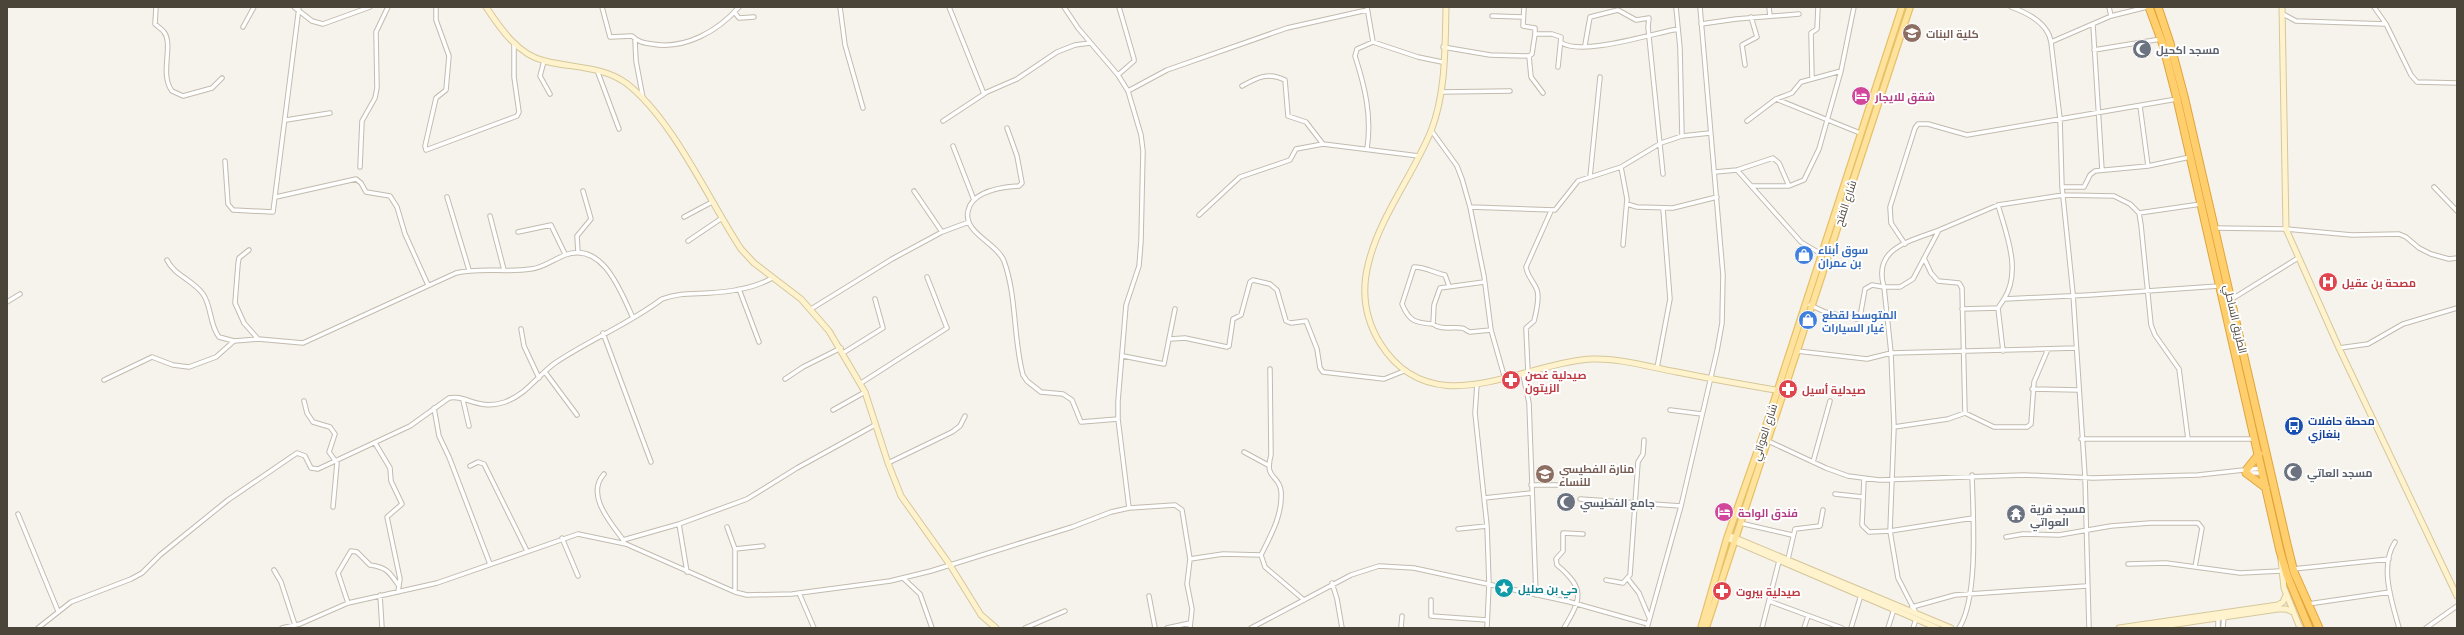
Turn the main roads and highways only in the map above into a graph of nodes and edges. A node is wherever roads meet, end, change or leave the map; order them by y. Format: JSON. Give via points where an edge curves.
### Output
{"nodes":[{"id":1,"x":1902,"y":7,"type":"edge"},
{"id":2,"x":1910,"y":7,"type":"edge"},
{"id":3,"x":2148,"y":7,"type":"edge"},
{"id":4,"x":2158,"y":7,"type":"edge"},
{"id":5,"x":1882,"y":66,"type":"junction"},
{"id":6,"x":1890,"y":69,"type":"junction"},
{"id":7,"x":1780,"y":391,"type":"junction"},
{"id":8,"x":2259,"y":454,"type":"junction"},
{"id":9,"x":2266,"y":488,"type":"junction"},
{"id":10,"x":1701,"y":628,"type":"edge"},
{"id":11,"x":1706,"y":628,"type":"edge"},
{"id":12,"x":2309,"y":628,"type":"edge"},
{"id":13,"x":2320,"y":628,"type":"edge"}],
"edges":[{"from":1,"to":5,"type":"main road","name":"شارع العواتي"},
{"from":2,"to":6,"type":"main road","name":"شارع الفتح"},
{"from":3,"to":8,"type":"highway","name":"الطريق الساحلي","via":[[2161,38],[2177,99]]},
{"from":4,"to":13,"type":"highway","name":"الطريق الساحلي","via":[[2172,50],[2293,568],[2314,620]]},
{"from":5,"to":6,"type":"main road"},
{"from":5,"to":7,"type":"main road","name":"شارع العواتي"},
{"from":6,"to":7,"type":"main road","name":"شارع الفتح","via":[[1797,351]]},
{"from":7,"to":10,"type":"main road","name":"شارع العواتي","via":[[1728,536]]},
{"from":7,"to":11,"type":"main road","name":"شارع الفتح","via":[[1768,441]]},
{"from":8,"to":9,"type":"highway","name":"الطريق الساحلي"},
{"from":8,"to":9,"type":"highway","via":[[2246,471]]},
{"from":9,"to":12,"type":"highway","name":"الطريق الساحلي","via":[[2289,581]]}]}
